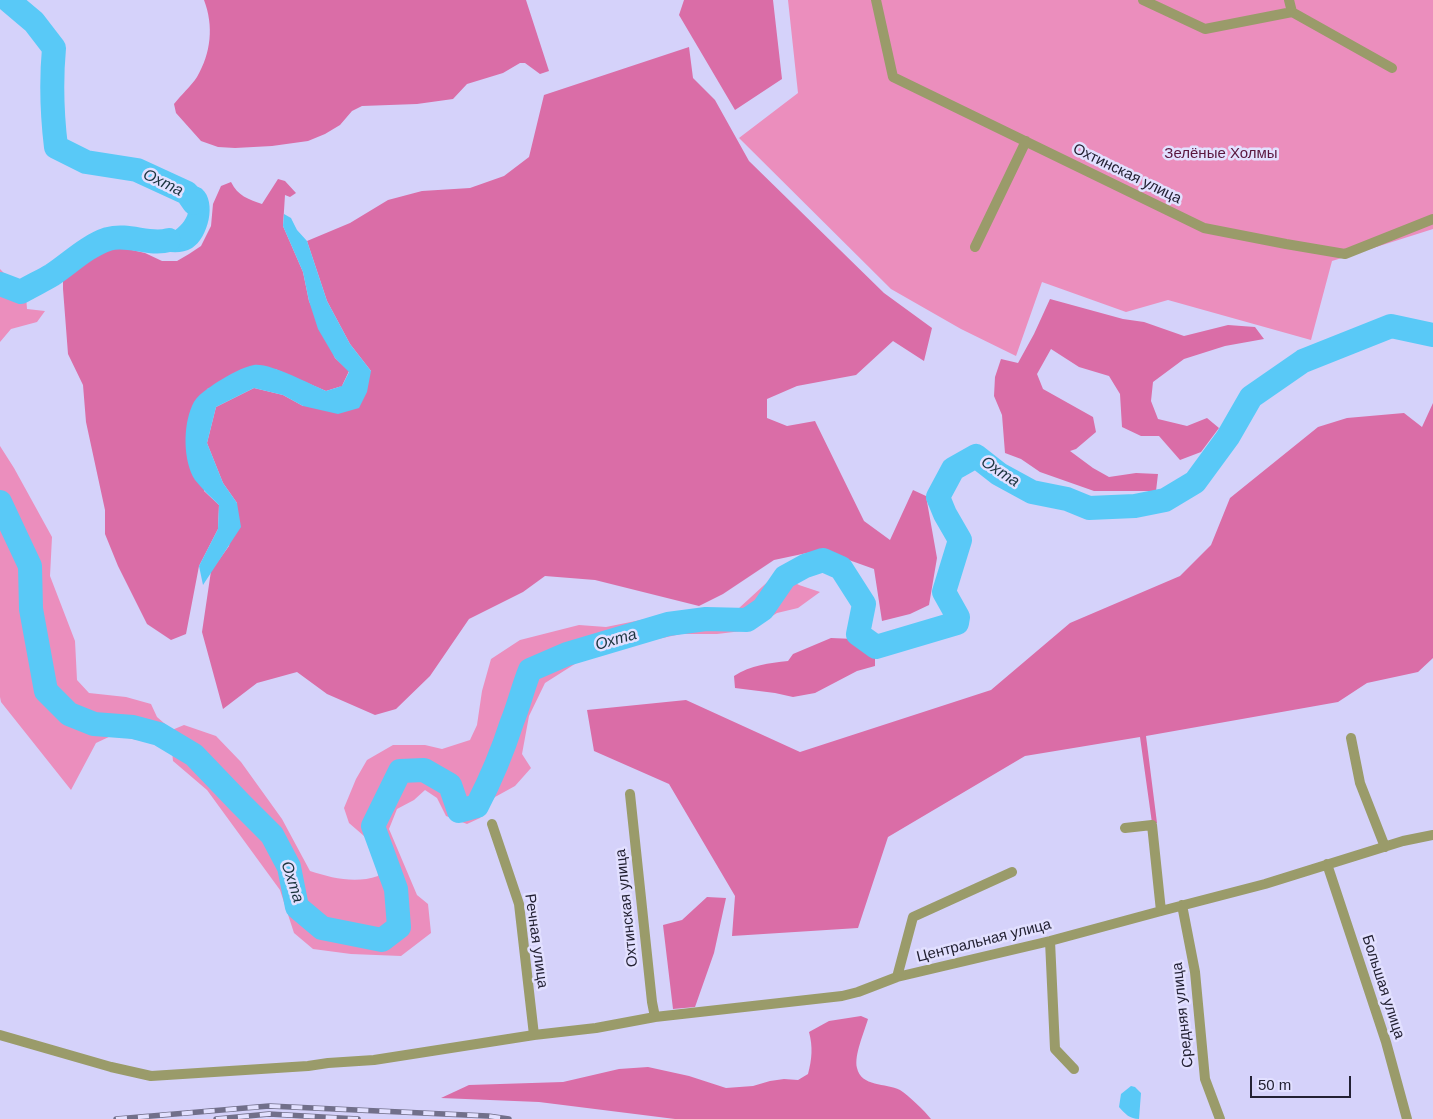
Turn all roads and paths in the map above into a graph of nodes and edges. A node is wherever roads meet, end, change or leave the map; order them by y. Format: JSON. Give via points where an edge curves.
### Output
{"nodes":[{"id":1,"x":876,"y":0,"type":"edge"},
{"id":2,"x":1143,"y":0,"type":"edge"},
{"id":3,"x":1289,"y":0,"type":"edge"},
{"id":4,"x":1292,"y":12,"type":"junction"},
{"id":5,"x":1392,"y":68,"type":"dead end"},
{"id":6,"x":1026,"y":141,"type":"junction"},
{"id":7,"x":1433,"y":219,"type":"edge"},
{"id":8,"x":975,"y":247,"type":"dead end"},
{"id":9,"x":1351,"y":738,"type":"dead end"},
{"id":10,"x":630,"y":794,"type":"dead end"},
{"id":11,"x":492,"y":824,"type":"dead end"},
{"id":12,"x":1124,"y":828,"type":"dead end"},
{"id":13,"x":1433,"y":835,"type":"edge"},
{"id":14,"x":1385,"y":847,"type":"junction"},
{"id":15,"x":1327,"y":864,"type":"junction"},
{"id":16,"x":1012,"y":872,"type":"dead end"},
{"id":17,"x":1182,"y":905,"type":"junction"},
{"id":18,"x":1162,"y":911,"type":"junction"},
{"id":19,"x":1050,"y":940,"type":"junction"},
{"id":20,"x":897,"y":977,"type":"junction"},
{"id":21,"x":656,"y":1018,"type":"junction"},
{"id":22,"x":0,"y":1035,"type":"edge"},
{"id":23,"x":534,"y":1035,"type":"junction"},
{"id":24,"x":1074,"y":1069,"type":"dead end"},
{"id":25,"x":1220,"y":1119,"type":"edge"},
{"id":26,"x":1407,"y":1119,"type":"edge"}],
"edges":[{"from":1,"to":6,"type":"street","name":"Охтинская улица","via":[[893,77]]},
{"from":2,"to":4,"type":"street","via":[[1205,29]]},
{"from":3,"to":4,"type":"street"},
{"from":4,"to":5,"type":"street"},
{"from":6,"to":7,"type":"street","name":"Охтинская улица","via":[[1204,228],[1286,244],[1345,254]]},
{"from":6,"to":8,"type":"street"},
{"from":9,"to":14,"type":"street","via":[[1360,782]]},
{"from":10,"to":21,"type":"street","name":"Охтинская улица"},
{"from":11,"to":23,"type":"street","name":"Речная улица","via":[[519,904]]},
{"from":12,"to":18,"type":"street","via":[[1152,825]]},
{"from":13,"to":14,"type":"street","name":"Центральная улица"},
{"from":14,"to":15,"type":"street","name":"Центральная улица"},
{"from":15,"to":17,"type":"street","name":"Центральная улица"},
{"from":15,"to":26,"type":"street","name":"Большая улица","via":[[1386,1042]]},
{"from":16,"to":20,"type":"street","via":[[913,917]]},
{"from":17,"to":18,"type":"street","name":"Центральная улица"},
{"from":17,"to":25,"type":"street","name":"Средняя улица","via":[[1195,972],[1205,1079]]},
{"from":18,"to":19,"type":"street","name":"Центральная улица"},
{"from":19,"to":20,"type":"street","name":"Центральная улица"},
{"from":19,"to":24,"type":"street","via":[[1055,1049]]},
{"from":20,"to":21,"type":"street","name":"Центральная улица","via":[[842,996]]},
{"from":21,"to":23,"type":"street","name":"Центральная улица"},
{"from":22,"to":23,"type":"street","name":"Центральная улица","via":[[151,1076],[374,1060]]}]}
